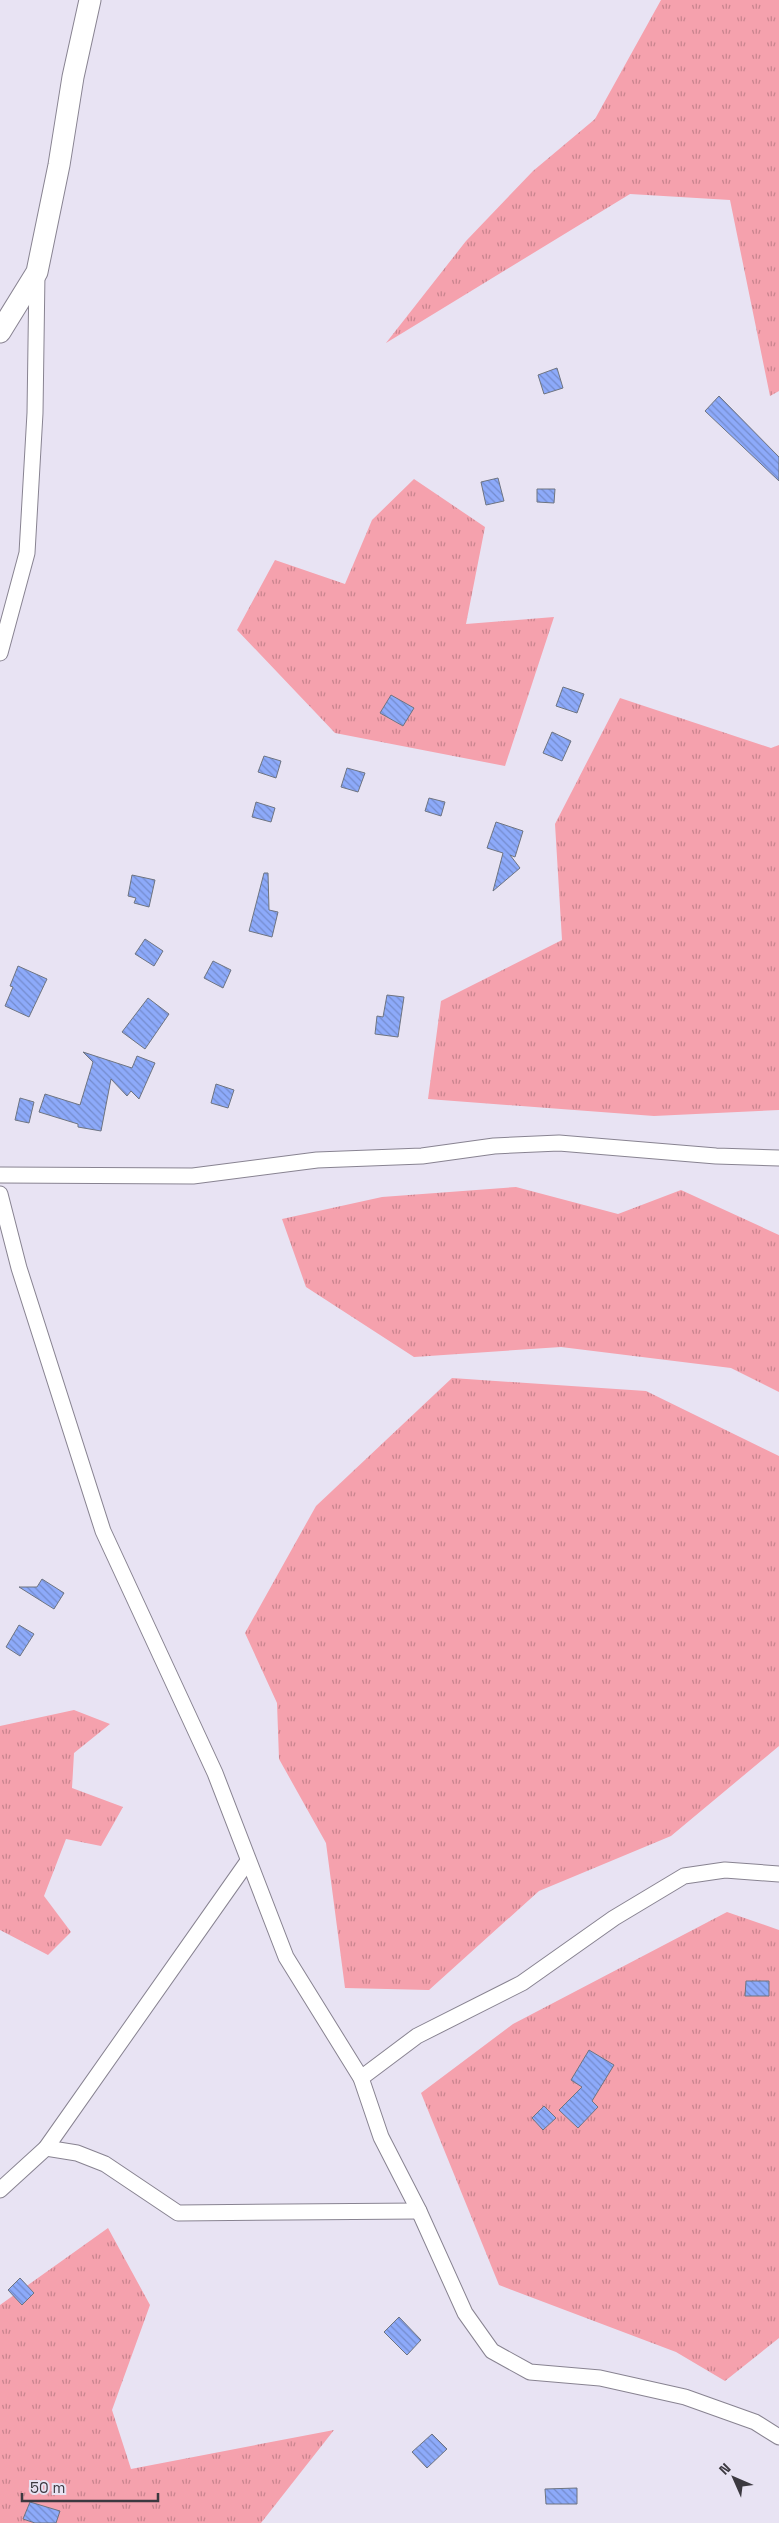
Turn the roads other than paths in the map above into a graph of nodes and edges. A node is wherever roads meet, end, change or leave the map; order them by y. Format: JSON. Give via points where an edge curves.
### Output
{"nodes":[{"id":1,"x":90,"y":0,"type":"edge"},
{"id":2,"x":103,"y":0,"type":"edge"},
{"id":3,"x":73,"y":77,"type":"junction"},
{"id":4,"x":37,"y":272,"type":"junction"},
{"id":5,"x":0,"y":332,"type":"edge"},
{"id":6,"x":0,"y":653,"type":"edge"},
{"id":7,"x":779,"y":1158,"type":"edge"},
{"id":8,"x":0,"y":1175,"type":"edge"},
{"id":9,"x":0,"y":1194,"type":"edge"},
{"id":10,"x":248,"y":1860,"type":"junction"},
{"id":11,"x":779,"y":1874,"type":"edge"},
{"id":12,"x":361,"y":2078,"type":"junction"},
{"id":13,"x":46,"y":2148,"type":"junction"},
{"id":14,"x":0,"y":2190,"type":"edge"},
{"id":15,"x":419,"y":2212,"type":"junction"},
{"id":16,"x":779,"y":2437,"type":"edge"}],
"edges":[{"from":1,"to":3,"type":"street"},
{"from":2,"to":3,"type":"street"},
{"from":3,"to":4,"type":"street"},
{"from":4,"to":5,"type":"street"},
{"from":4,"to":6,"type":"street","via":[[35,413],[27,553]]},
{"from":7,"to":8,"type":"street","via":[[559,1143],[494,1146],[422,1156],[317,1160],[193,1176]]},
{"from":9,"to":10,"type":"street","via":[[19,1268],[103,1532],[215,1773]]},
{"from":10,"to":12,"type":"street","via":[[286,1957]]},
{"from":10,"to":13,"type":"street"},
{"from":11,"to":12,"type":"street","via":[[725,1870],[684,1876],[614,1918],[522,1983],[417,2036]]},
{"from":12,"to":15,"type":"street","via":[[381,2137]]},
{"from":13,"to":14,"type":"street"},
{"from":13,"to":15,"type":"street","via":[[78,2153],[105,2164],[178,2213]]},
{"from":15,"to":16,"type":"street","via":[[465,2313],[492,2351],[530,2372],[600,2378],[685,2397],[755,2422]]}]}
